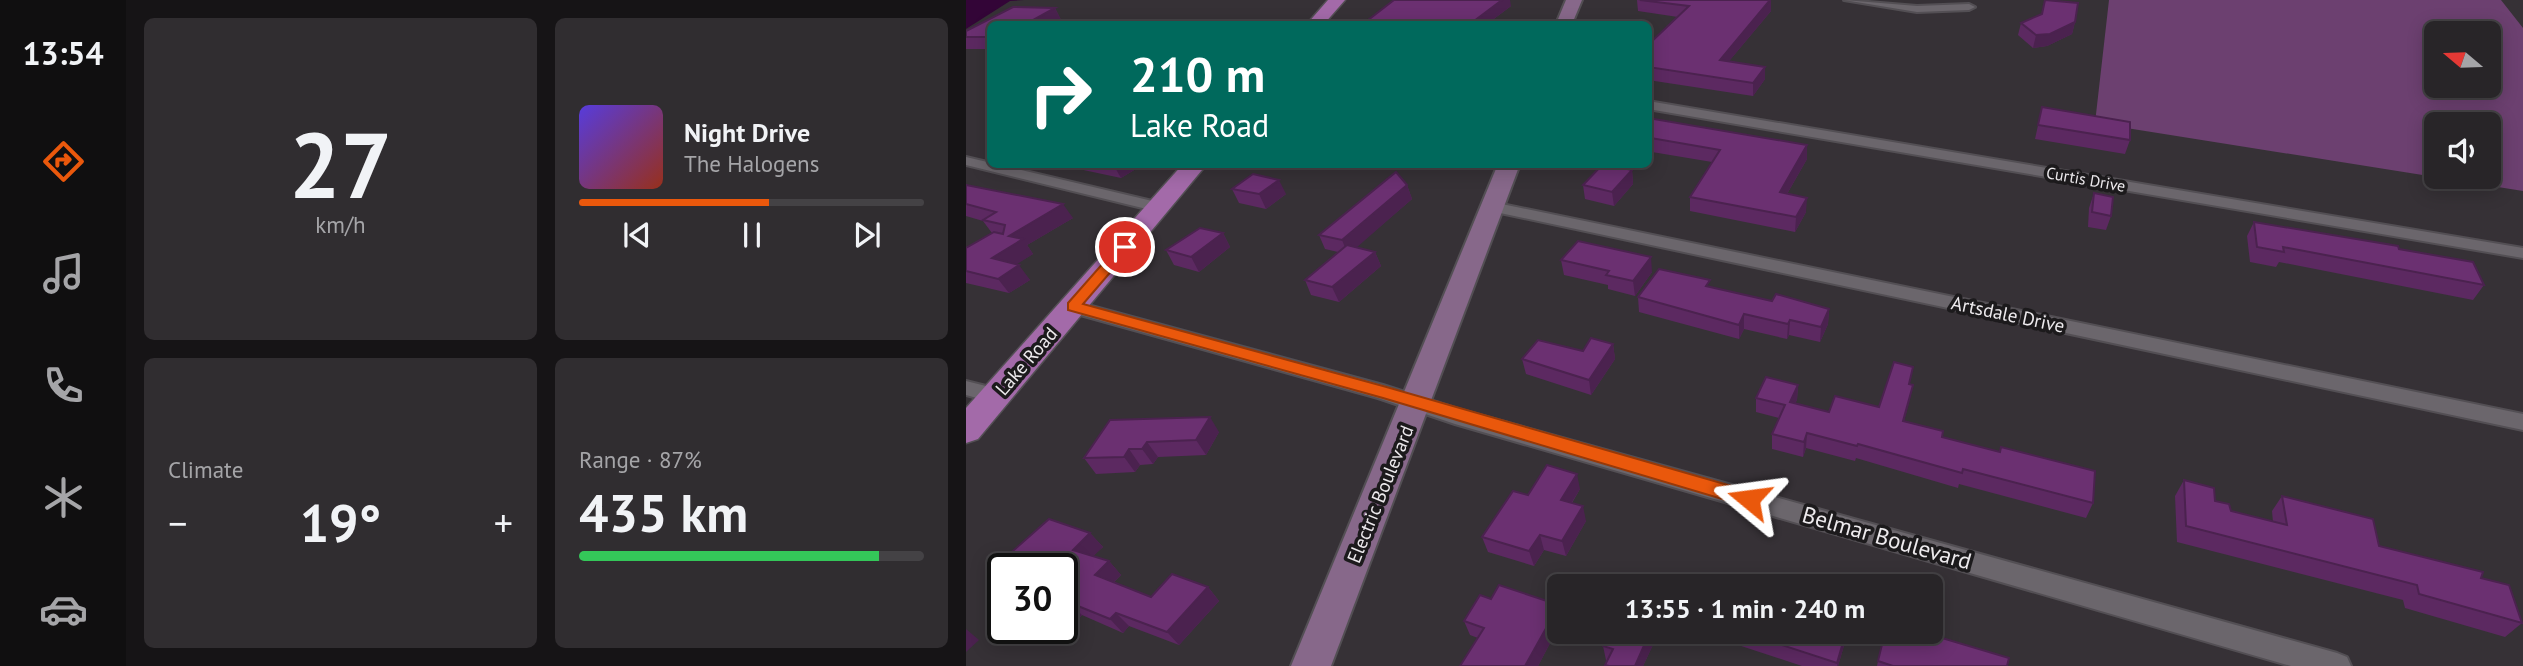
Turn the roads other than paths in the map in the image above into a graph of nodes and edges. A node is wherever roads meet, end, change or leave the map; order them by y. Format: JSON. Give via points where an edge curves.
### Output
{"nodes":[{"id":1,"x":1337,"y":0,"type":"edge"},
{"id":2,"x":1574,"y":0,"type":"edge"},
{"id":3,"x":1849,"y":0,"type":"edge"},
{"id":4,"x":1969,"y":7,"type":"dead end"},
{"id":5,"x":1318,"y":21,"type":"edge"},
{"id":6,"x":1565,"y":21,"type":"edge"},
{"id":7,"x":1652,"y":106,"type":"edge"},
{"id":8,"x":966,"y":161,"type":"edge"},
{"id":9,"x":987,"y":166,"type":"edge"},
{"id":10,"x":995,"y":168,"type":"edge"},
{"id":11,"x":1193,"y":168,"type":"edge"},
{"id":12,"x":1506,"y":168,"type":"edge"},
{"id":13,"x":1492,"y":206,"type":"junction"},
{"id":14,"x":1159,"y":208,"type":"junction"},
{"id":15,"x":2523,"y":253,"type":"edge"},
{"id":16,"x":1073,"y":307,"type":"junction"},
{"id":17,"x":966,"y":388,"type":"edge"},
{"id":18,"x":995,"y":396,"type":"junction"},
{"id":19,"x":1416,"y":403,"type":"junction"},
{"id":20,"x":2523,"y":422,"type":"edge"},
{"id":21,"x":966,"y":430,"type":"edge"},
{"id":22,"x":1311,"y":666,"type":"edge"},
{"id":23,"x":2337,"y":666,"type":"edge"}],
"edges":[{"from":1,"to":5,"type":"main road"},
{"from":2,"to":6,"type":"street"},
{"from":3,"to":4,"type":"street","via":[[1917,9]]},
{"from":7,"to":15,"type":"street","name":"Curtis Drive"},
{"from":8,"to":9,"type":"street"},
{"from":10,"to":14,"type":"street"},
{"from":11,"to":14,"type":"main road","name":"Lake Road"},
{"from":12,"to":13,"type":"street","name":"Electric Boulevard"},
{"from":13,"to":19,"type":"street","name":"Electric Boulevard"},
{"from":13,"to":20,"type":"street","name":"Artsdale Drive"},
{"from":14,"to":16,"type":"main road","name":"Lake Road"},
{"from":16,"to":18,"type":"main road","name":"Lake Road"},
{"from":16,"to":19,"type":"street","name":"Belmar Boulevard"},
{"from":17,"to":18,"type":"street"},
{"from":18,"to":21,"type":"main road","name":"Lake Road"},
{"from":19,"to":22,"type":"street","name":"Electric Boulevard"},
{"from":19,"to":23,"type":"street","name":"Belmar Boulevard"}]}
